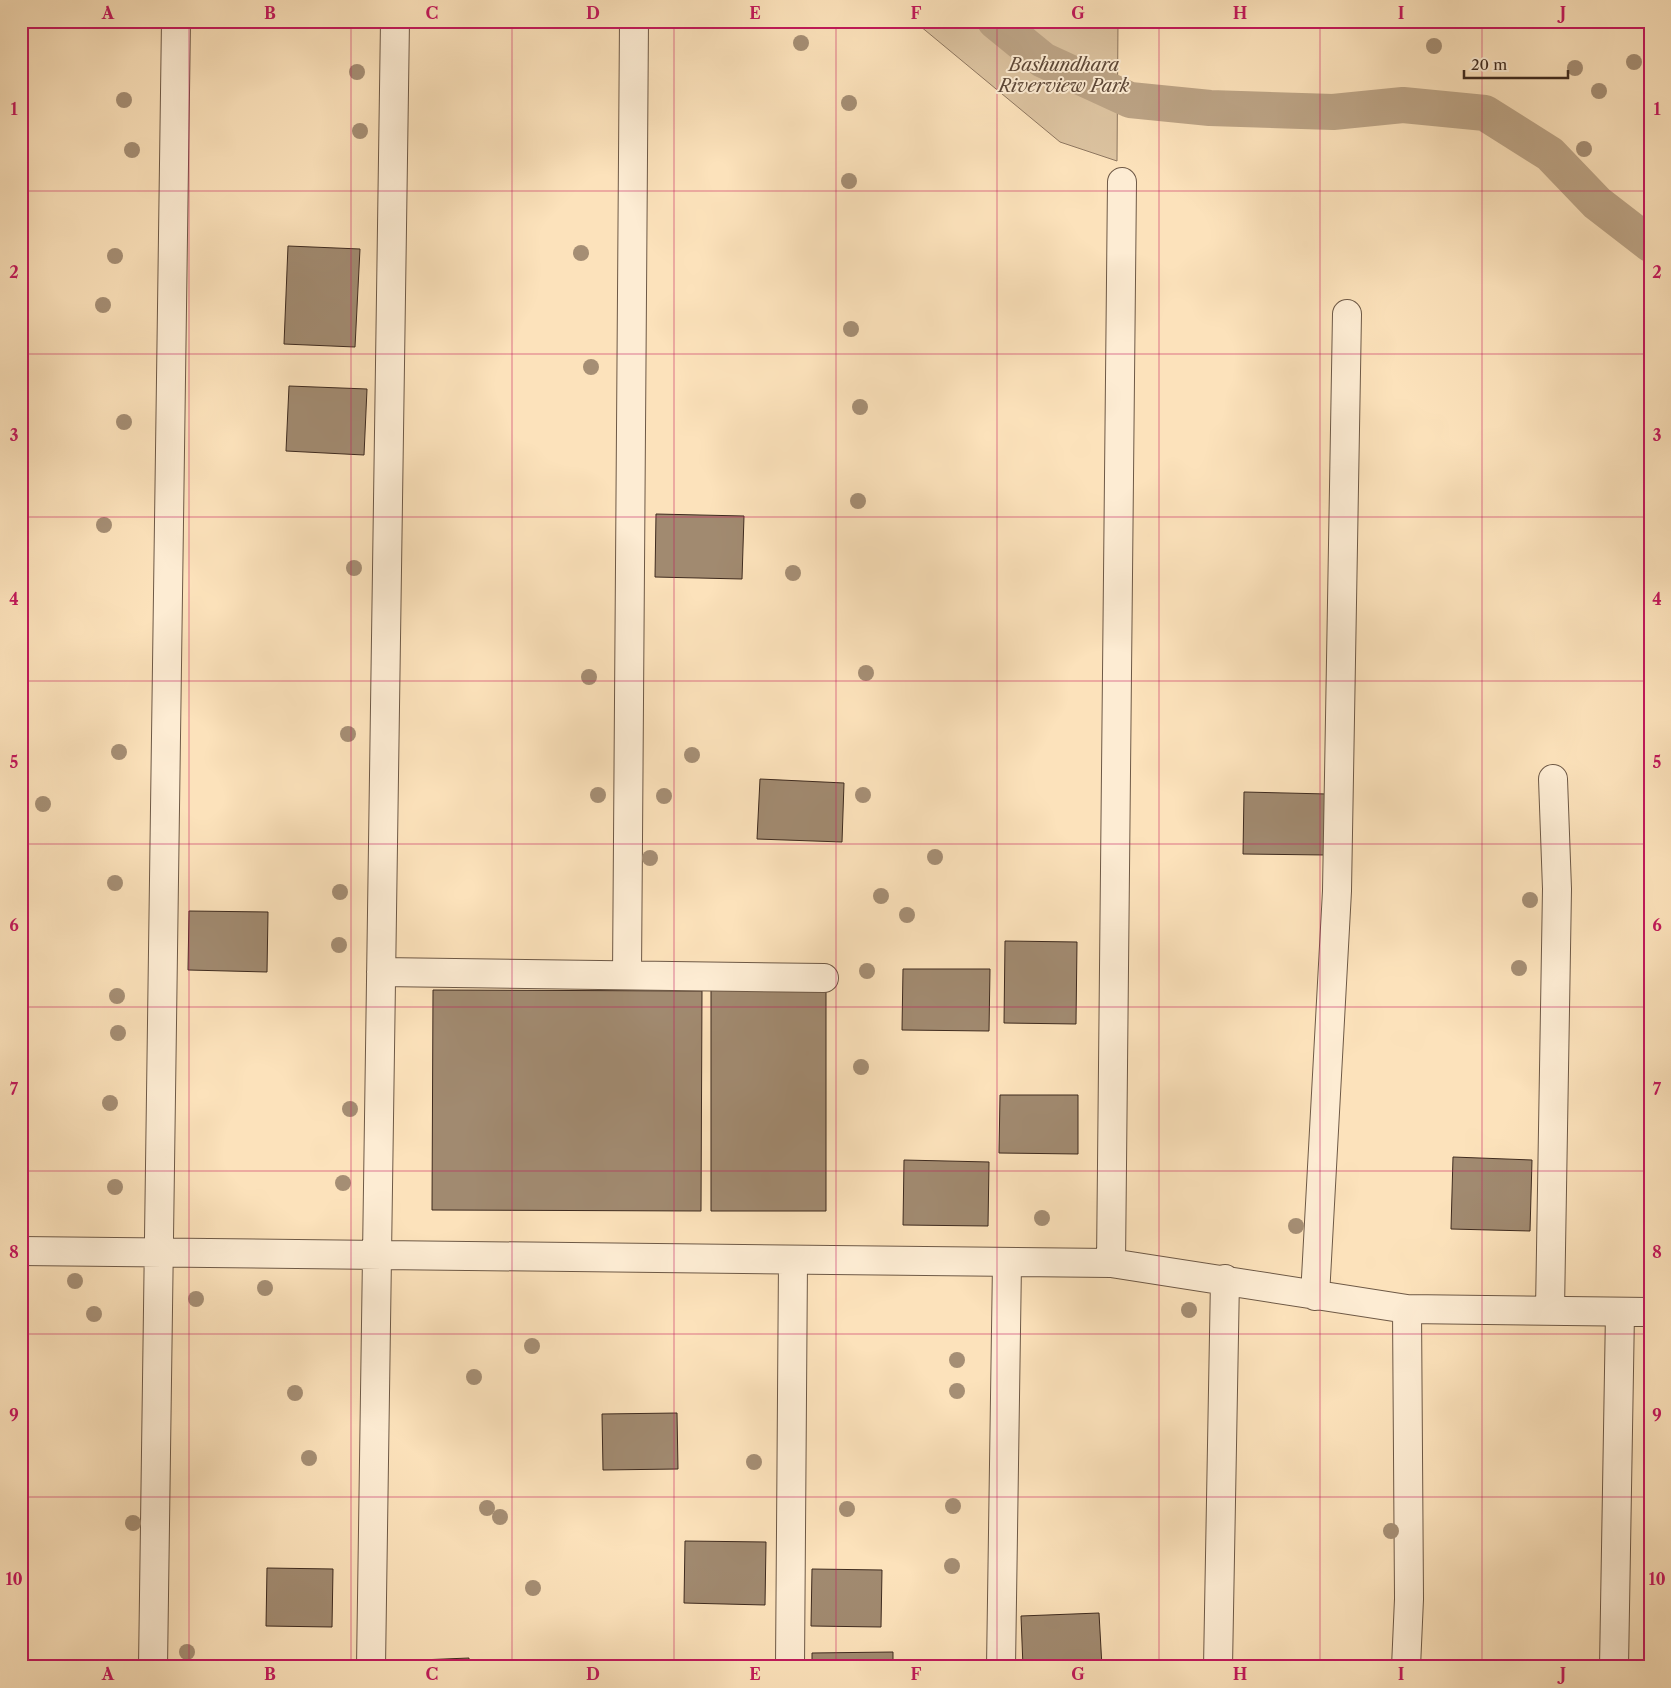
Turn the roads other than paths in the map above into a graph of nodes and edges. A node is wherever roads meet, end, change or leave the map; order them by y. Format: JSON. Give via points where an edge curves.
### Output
{"nodes":[{"id":1,"x":176,"y":21,"type":"edge"},
{"id":2,"x":395,"y":21,"type":"edge"},
{"id":3,"x":634,"y":21,"type":"edge"},
{"id":4,"x":1122,"y":182,"type":"dead end"},
{"id":5,"x":1347,"y":314,"type":"dead end"},
{"id":6,"x":1553,"y":779,"type":"dead end"},
{"id":7,"x":381,"y":972,"type":"junction"},
{"id":8,"x":627,"y":976,"type":"junction"},
{"id":9,"x":824,"y":978,"type":"dead end"},
{"id":10,"x":21,"y":1251,"type":"edge"},
{"id":11,"x":158,"y":1252,"type":"junction"},
{"id":12,"x":377,"y":1254,"type":"junction"},
{"id":13,"x":792,"y":1260,"type":"junction"},
{"id":14,"x":1007,"y":1263,"type":"junction"},
{"id":15,"x":1111,"y":1263,"type":"junction"},
{"id":16,"x":1224,"y":1279,"type":"junction"},
{"id":17,"x":1315,"y":1296,"type":"junction"},
{"id":18,"x":1408,"y":1309,"type":"junction"},
{"id":19,"x":1550,"y":1310,"type":"junction"},
{"id":20,"x":1620,"y":1312,"type":"junction"},
{"id":21,"x":1650,"y":1312,"type":"edge"},
{"id":22,"x":153,"y":1667,"type":"edge"},
{"id":23,"x":371,"y":1667,"type":"edge"},
{"id":24,"x":790,"y":1667,"type":"edge"},
{"id":25,"x":1001,"y":1667,"type":"edge"},
{"id":26,"x":1218,"y":1667,"type":"edge"},
{"id":27,"x":1406,"y":1667,"type":"edge"},
{"id":28,"x":1614,"y":1667,"type":"edge"}],
"edges":[{"from":1,"to":11,"type":"street"},
{"from":2,"to":7,"type":"street"},
{"from":3,"to":8,"type":"street"},
{"from":4,"to":15,"type":"street"},
{"from":5,"to":17,"type":"street","via":[[1337,891]]},
{"from":6,"to":19,"type":"street","via":[[1557,889]]},
{"from":7,"to":8,"type":"street"},
{"from":7,"to":12,"type":"street"},
{"from":8,"to":9,"type":"street"},
{"from":10,"to":11,"type":"street"},
{"from":11,"to":12,"type":"street"},
{"from":11,"to":22,"type":"street"},
{"from":12,"to":13,"type":"street"},
{"from":12,"to":23,"type":"street"},
{"from":13,"to":14,"type":"street"},
{"from":13,"to":24,"type":"street"},
{"from":14,"to":15,"type":"street"},
{"from":14,"to":25,"type":"street"},
{"from":15,"to":16,"type":"street"},
{"from":16,"to":17,"type":"street"},
{"from":16,"to":26,"type":"street"},
{"from":17,"to":18,"type":"street"},
{"from":18,"to":19,"type":"street"},
{"from":18,"to":27,"type":"street","via":[[1409,1599]]},
{"from":19,"to":20,"type":"street"},
{"from":20,"to":21,"type":"street"},
{"from":20,"to":28,"type":"street"}]}
